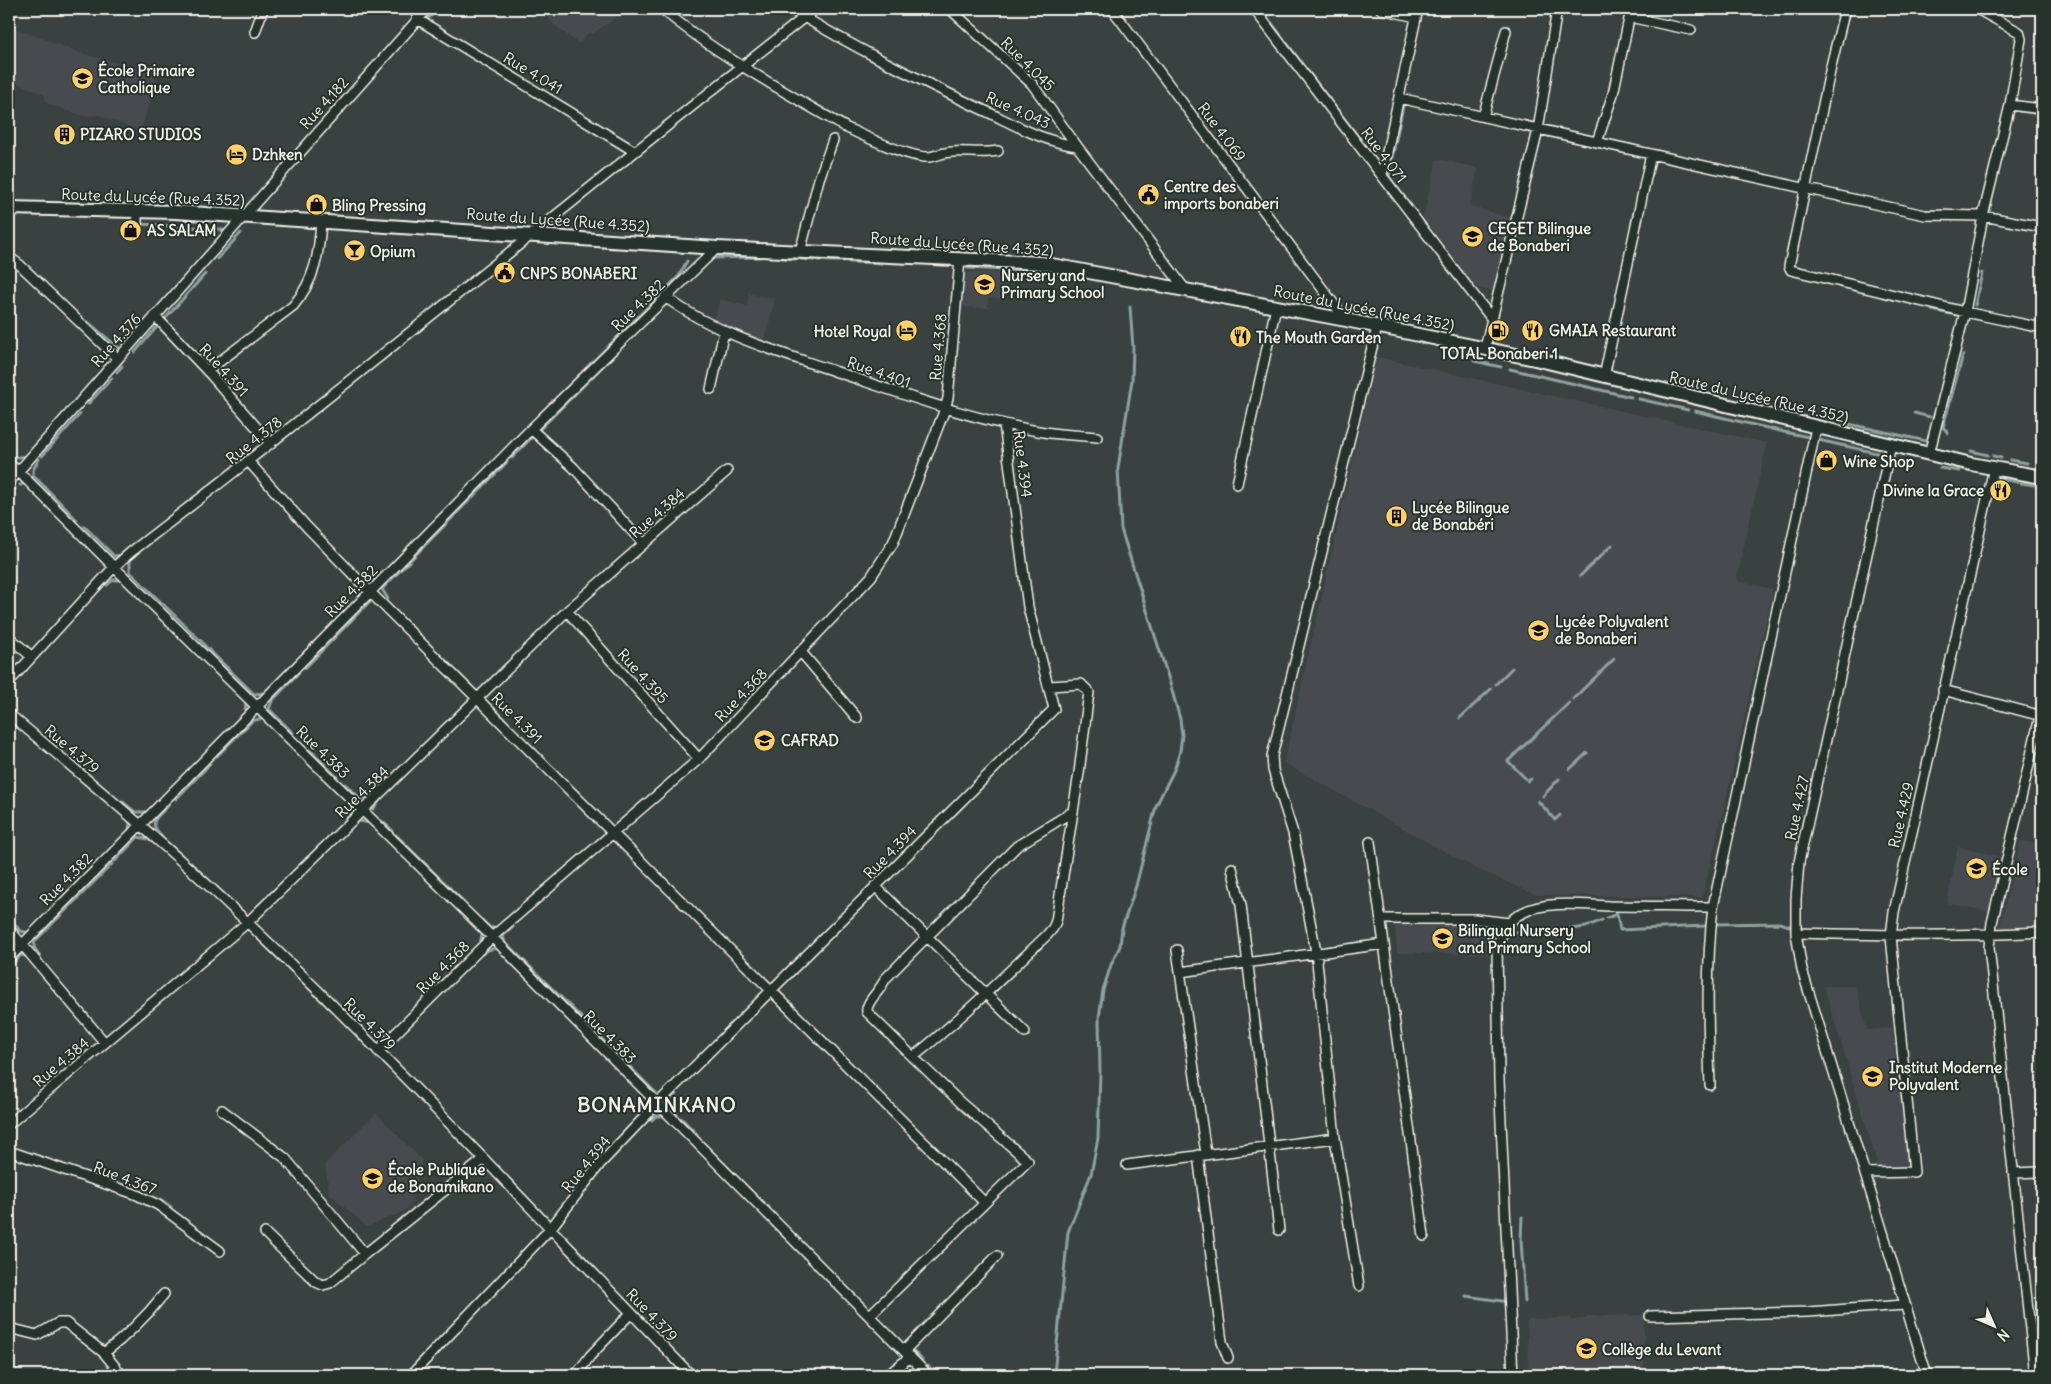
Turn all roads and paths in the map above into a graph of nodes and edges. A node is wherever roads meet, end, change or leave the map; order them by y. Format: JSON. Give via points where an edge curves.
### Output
{"nodes":[{"id":1,"x":263,"y":9,"type":"edge"},
{"id":2,"x":427,"y":9,"type":"edge"},
{"id":3,"x":662,"y":9,"type":"edge"},
{"id":4,"x":791,"y":9,"type":"edge"},
{"id":5,"x":815,"y":9,"type":"edge"},
{"id":6,"x":950,"y":9,"type":"edge"},
{"id":7,"x":1112,"y":9,"type":"edge"},
{"id":8,"x":1254,"y":9,"type":"edge"},
{"id":9,"x":1381,"y":9,"type":"edge"},
{"id":10,"x":1558,"y":9,"type":"edge"},
{"id":11,"x":1845,"y":9,"type":"edge"},
{"id":12,"x":1977,"y":9,"type":"edge"},
{"id":13,"x":1417,"y":13,"type":"edge"},
{"id":14,"x":804,"y":17,"type":"junction"},
{"id":15,"x":418,"y":19,"type":"junction"},
{"id":16,"x":1691,"y":30,"type":"dead end"},
{"id":17,"x":1506,"y":31,"type":"dead end"},
{"id":18,"x":255,"y":32,"type":"dead end"},
{"id":19,"x":743,"y":65,"type":"junction"},
{"id":20,"x":1399,"y":98,"type":"junction"},
{"id":21,"x":2010,"y":105,"type":"junction"},
{"id":22,"x":2042,"y":109,"type":"edge"},
{"id":23,"x":1483,"y":117,"type":"junction"},
{"id":24,"x":1538,"y":130,"type":"junction"},
{"id":25,"x":833,"y":140,"type":"dead end"},
{"id":26,"x":1597,"y":142,"type":"junction"},
{"id":27,"x":1077,"y":146,"type":"junction"},
{"id":28,"x":634,"y":151,"type":"junction"},
{"id":29,"x":998,"y":151,"type":"dead end"},
{"id":30,"x":1651,"y":154,"type":"junction"},
{"id":31,"x":1382,"y":175,"type":"junction"},
{"id":32,"x":1806,"y":190,"type":"junction"},
{"id":33,"x":9,"y":208,"type":"edge"},
{"id":34,"x":242,"y":216,"type":"junction"},
{"id":35,"x":1983,"y":216,"type":"junction"},
{"id":36,"x":321,"y":221,"type":"junction"},
{"id":37,"x":2042,"y":226,"type":"edge"},
{"id":38,"x":532,"y":234,"type":"junction"},
{"id":39,"x":717,"y":248,"type":"junction"},
{"id":40,"x":800,"y":252,"type":"junction"},
{"id":41,"x":9,"y":257,"type":"edge"},
{"id":42,"x":960,"y":259,"type":"junction"},
{"id":43,"x":1185,"y":289,"type":"junction"},
{"id":44,"x":665,"y":297,"type":"junction"},
{"id":45,"x":1276,"y":307,"type":"junction"},
{"id":46,"x":1965,"y":312,"type":"junction"},
{"id":47,"x":155,"y":316,"type":"junction"},
{"id":48,"x":1492,"y":319,"type":"junction"},
{"id":49,"x":1346,"y":320,"type":"junction"},
{"id":50,"x":1377,"y":327,"type":"junction"},
{"id":51,"x":2042,"y":328,"type":"edge"},
{"id":52,"x":724,"y":332,"type":"junction"},
{"id":53,"x":1485,"y":348,"type":"junction"},
{"id":54,"x":118,"y":359,"type":"junction"},
{"id":55,"x":207,"y":371,"type":"junction"},
{"id":56,"x":1604,"y":377,"type":"junction"},
{"id":57,"x":712,"y":389,"type":"dead end"},
{"id":58,"x":945,"y":409,"type":"junction"},
{"id":59,"x":1004,"y":424,"type":"junction"},
{"id":60,"x":1816,"y":428,"type":"junction"},
{"id":61,"x":531,"y":429,"type":"junction"},
{"id":62,"x":1097,"y":437,"type":"dead end"},
{"id":63,"x":271,"y":444,"type":"junction"},
{"id":64,"x":1891,"y":445,"type":"junction"},
{"id":65,"x":1929,"y":454,"type":"junction"},
{"id":66,"x":249,"y":462,"type":"junction"},
{"id":67,"x":9,"y":464,"type":"edge"},
{"id":68,"x":1994,"y":468,"type":"junction"},
{"id":69,"x":18,"y":471,"type":"junction"},
{"id":70,"x":727,"y":471,"type":"dead end"},
{"id":71,"x":2042,"y":477,"type":"edge"},
{"id":72,"x":9,"y":482,"type":"edge"},
{"id":73,"x":1237,"y":484,"type":"dead end"},
{"id":74,"x":643,"y":543,"type":"junction"},
{"id":75,"x":114,"y":567,"type":"junction"},
{"id":76,"x":370,"y":592,"type":"junction"},
{"id":77,"x":567,"y":610,"type":"junction"},
{"id":78,"x":9,"y":637,"type":"edge"},
{"id":79,"x":801,"y":652,"type":"junction"},
{"id":80,"x":32,"y":656,"type":"junction"},
{"id":81,"x":9,"y":682,"type":"edge"},
{"id":82,"x":1050,"y":686,"type":"junction"},
{"id":83,"x":1943,"y":690,"type":"junction"},
{"id":84,"x":478,"y":699,"type":"junction"},
{"id":85,"x":256,"y":706,"type":"junction"},
{"id":86,"x":2042,"y":713,"type":"edge"},
{"id":87,"x":9,"y":714,"type":"edge"},
{"id":88,"x":857,"y":718,"type":"dead end"},
{"id":89,"x":699,"y":759,"type":"junction"},
{"id":90,"x":363,"y":810,"type":"junction"},
{"id":91,"x":1072,"y":812,"type":"junction"},
{"id":92,"x":140,"y":824,"type":"junction"},
{"id":93,"x":613,"y":832,"type":"junction"},
{"id":94,"x":1370,"y":842,"type":"dead end"},
{"id":95,"x":1232,"y":868,"type":"dead end"},
{"id":96,"x":875,"y":886,"type":"junction"},
{"id":97,"x":1713,"y":907,"type":"junction"},
{"id":98,"x":1381,"y":919,"type":"junction"},
{"id":99,"x":248,"y":922,"type":"junction"},
{"id":100,"x":1509,"y":923,"type":"junction"},
{"id":101,"x":9,"y":928,"type":"edge"},
{"id":102,"x":2042,"y":932,"type":"edge"},
{"id":103,"x":1796,"y":933,"type":"junction"},
{"id":104,"x":1990,"y":935,"type":"junction"},
{"id":105,"x":1891,"y":936,"type":"junction"},
{"id":106,"x":492,"y":937,"type":"junction"},
{"id":107,"x":927,"y":937,"type":"junction"},
{"id":108,"x":1384,"y":944,"type":"junction"},
{"id":109,"x":22,"y":945,"type":"junction"},
{"id":110,"x":1177,"y":950,"type":"dead end"},
{"id":111,"x":1316,"y":952,"type":"junction"},
{"id":112,"x":9,"y":958,"type":"edge"},
{"id":113,"x":1247,"y":963,"type":"junction"},
{"id":114,"x":1180,"y":972,"type":"junction"},
{"id":115,"x":770,"y":991,"type":"junction"},
{"id":116,"x":986,"y":994,"type":"junction"},
{"id":117,"x":1025,"y":1032,"type":"dead end"},
{"id":118,"x":105,"y":1043,"type":"junction"},
{"id":119,"x":378,"y":1051,"type":"junction"},
{"id":120,"x":913,"y":1057,"type":"junction"},
{"id":121,"x":1710,"y":1085,"type":"dead end"},
{"id":122,"x":657,"y":1104,"type":"junction"},
{"id":123,"x":222,"y":1110,"type":"dead end"},
{"id":124,"x":9,"y":1124,"type":"edge"},
{"id":125,"x":1335,"y":1138,"type":"junction"},
{"id":126,"x":1268,"y":1147,"type":"junction"},
{"id":127,"x":9,"y":1151,"type":"edge"},
{"id":128,"x":1202,"y":1155,"type":"junction"},
{"id":129,"x":484,"y":1159,"type":"junction"},
{"id":130,"x":1127,"y":1165,"type":"dead end"},
{"id":131,"x":2042,"y":1172,"type":"edge"},
{"id":132,"x":1866,"y":1173,"type":"junction"},
{"id":133,"x":2013,"y":1173,"type":"junction"},
{"id":134,"x":984,"y":1202,"type":"junction"},
{"id":135,"x":551,"y":1228,"type":"junction"},
{"id":136,"x":1279,"y":1230,"type":"dead end"},
{"id":137,"x":265,"y":1232,"type":"dead end"},
{"id":138,"x":1424,"y":1236,"type":"dead end"},
{"id":139,"x":220,"y":1251,"type":"dead end"},
{"id":140,"x":365,"y":1254,"type":"junction"},
{"id":141,"x":997,"y":1256,"type":"dead end"},
{"id":142,"x":1358,"y":1286,"type":"dead end"},
{"id":143,"x":164,"y":1294,"type":"dead end"},
{"id":144,"x":1904,"y":1305,"type":"junction"},
{"id":145,"x":631,"y":1313,"type":"junction"},
{"id":146,"x":870,"y":1316,"type":"junction"},
{"id":147,"x":1650,"y":1316,"type":"dead end"},
{"id":148,"x":9,"y":1328,"type":"edge"},
{"id":149,"x":104,"y":1354,"type":"junction"},
{"id":150,"x":907,"y":1354,"type":"junction"},
{"id":151,"x":1228,"y":1358,"type":"dead end"},
{"id":152,"x":1513,"y":1374,"type":"edge"},
{"id":153,"x":122,"y":1375,"type":"edge"},
{"id":154,"x":411,"y":1375,"type":"edge"},
{"id":155,"x":576,"y":1375,"type":"edge"},
{"id":156,"x":691,"y":1375,"type":"edge"},
{"id":157,"x":888,"y":1375,"type":"edge"},
{"id":158,"x":928,"y":1375,"type":"edge"},
{"id":159,"x":1495,"y":1375,"type":"edge"},
{"id":160,"x":1927,"y":1375,"type":"edge"},
{"id":161,"x":2035,"y":1375,"type":"edge"}],
"edges":[{"from":1,"to":18,"type":"street"},
{"from":2,"to":15,"type":"street","name":"Rue 4.182"},
{"from":3,"to":19,"type":"street","via":[[692,34]]},
{"from":4,"to":14,"type":"street","name":"Rue 4.043"},
{"from":5,"to":14,"type":"street","name":"Rue 4.378"},
{"from":6,"to":27,"type":"street","name":"Rue 4.045","via":[[1032,84]]},
{"from":7,"to":49,"type":"street","name":"Rue 4.069"},
{"from":8,"to":31,"type":"street","name":"Rue 4.071"},
{"from":9,"to":13,"type":"street"},
{"from":10,"to":24,"type":"street"},
{"from":11,"to":32,"type":"street"},
{"from":12,"to":21,"type":"street","via":[[2020,35]]},
{"from":13,"to":20,"type":"street"},
{"from":14,"to":19,"type":"street","name":"Rue 4.378"},
{"from":14,"to":27,"type":"street","name":"Rue 4.043","via":[[918,79],[1039,136]]},
{"from":15,"to":28,"type":"street","name":"Rue 4.041"},
{"from":15,"to":34,"type":"street","name":"Rue 4.182"},
{"from":16,"to":26,"type":"street","via":[[1630,19],[1613,94]]},
{"from":17,"to":23,"type":"street"},
{"from":19,"to":28,"type":"street","name":"Rue 4.378"},
{"from":19,"to":29,"type":"street","via":[[845,126],[910,153],[928,157],[951,152]]},
{"from":20,"to":23,"type":"street"},
{"from":20,"to":31,"type":"street"},
{"from":21,"to":22,"type":"street"},
{"from":21,"to":35,"type":"street"},
{"from":23,"to":24,"type":"street"},
{"from":24,"to":26,"type":"street"},
{"from":24,"to":48,"type":"street"},
{"from":25,"to":40,"type":"street"},
{"from":26,"to":30,"type":"street"},
{"from":27,"to":43,"type":"street"},
{"from":28,"to":38,"type":"street","name":"Rue 4.378"},
{"from":30,"to":32,"type":"street"},
{"from":30,"to":56,"type":"street"},
{"from":31,"to":48,"type":"street","name":"Rue 4.071"},
{"from":32,"to":35,"type":"street","via":[[1918,214]]},
{"from":32,"to":46,"type":"street","via":[[1789,266],[1792,271]]},
{"from":33,"to":34,"type":"main road","name":"Route du Lycée (Rue 4.352)","via":[[61,204],[137,217]]},
{"from":34,"to":36,"type":"main road","name":"Route du Lycée (Rue 4.352)"},
{"from":34,"to":47,"type":"street","name":"Rue 4.376"},
{"from":35,"to":37,"type":"street"},
{"from":35,"to":46,"type":"street"},
{"from":36,"to":38,"type":"main road","name":"Route du Lycée (Rue 4.352)"},
{"from":36,"to":55,"type":"street","via":[[318,261],[300,298]]},
{"from":38,"to":39,"type":"main road","name":"Route du Lycée (Rue 4.352)"},
{"from":38,"to":63,"type":"street","name":"Rue 4.378"},
{"from":39,"to":40,"type":"main road","name":"Route du Lycée (Rue 4.352)"},
{"from":39,"to":44,"type":"street","name":"Rue 4.382"},
{"from":40,"to":42,"type":"main road","name":"Route du Lycée (Rue 4.352)"},
{"from":41,"to":54,"type":"street"},
{"from":42,"to":43,"type":"main road","name":"Route du Lycée (Rue 4.352)","via":[[1041,263]]},
{"from":42,"to":58,"type":"street","name":"Rue 4.368"},
{"from":43,"to":45,"type":"main road","name":"Route du Lycée (Rue 4.352)"},
{"from":44,"to":52,"type":"street","name":"Rue 4.401"},
{"from":44,"to":61,"type":"street","name":"Rue 4.382"},
{"from":45,"to":49,"type":"main road","name":"Route du Lycée (Rue 4.352)"},
{"from":45,"to":73,"type":"street"},
{"from":46,"to":51,"type":"street"},
{"from":46,"to":65,"type":"street"},
{"from":47,"to":54,"type":"street","name":"Rue 4.376"},
{"from":47,"to":55,"type":"street","name":"Rue 4.391"},
{"from":48,"to":53,"type":"street"},
{"from":49,"to":50,"type":"main road","name":"Route du Lycée (Rue 4.352)"},
{"from":50,"to":53,"type":"main road","name":"Route du Lycée (Rue 4.352)"},
{"from":50,"to":111,"type":"street","via":[[1272,756],[1273,770],[1293,833]]},
{"from":52,"to":57,"type":"street"},
{"from":52,"to":58,"type":"street","name":"Rue 4.401"},
{"from":53,"to":56,"type":"main road","name":"Route du Lycée (Rue 4.352)"},
{"from":54,"to":69,"type":"street","name":"Rue 4.376"},
{"from":55,"to":63,"type":"street","name":"Rue 4.391"},
{"from":56,"to":60,"type":"main road","name":"Route du Lycée (Rue 4.352)"},
{"from":58,"to":59,"type":"street","name":"Rue 4.401"},
{"from":58,"to":79,"type":"street","name":"Rue 4.368","via":[[893,543],[871,577]]},
{"from":59,"to":62,"type":"street","name":"Rue 4.401","via":[[1046,433]]},
{"from":59,"to":82,"type":"street","name":"Rue 4.394","via":[[1028,607]]},
{"from":60,"to":64,"type":"main road","name":"Route du Lycée (Rue 4.352)"},
{"from":60,"to":97,"type":"street"},
{"from":61,"to":74,"type":"street","via":[[572,467]]},
{"from":61,"to":76,"type":"street","name":"Rue 4.382"},
{"from":63,"to":66,"type":"street","name":"Rue 4.378"},
{"from":64,"to":65,"type":"main road","name":"Route du Lycée (Rue 4.352)"},
{"from":64,"to":103,"type":"street","name":"Rue 4.427","via":[[1799,862]]},
{"from":65,"to":68,"type":"main road","name":"Route du Lycée (Rue 4.352)"},
{"from":66,"to":75,"type":"street","name":"Rue 4.378"},
{"from":66,"to":76,"type":"street","name":"Rue 4.391"},
{"from":67,"to":69,"type":"street","name":"Rue 4.383"},
{"from":68,"to":71,"type":"main road","name":"Route du Lycée (Rue 4.352)"},
{"from":68,"to":83,"type":"street","name":"Rue 4.429"},
{"from":69,"to":72,"type":"street","name":"Rue 4.376"},
{"from":69,"to":75,"type":"street","name":"Rue 4.383"},
{"from":70,"to":74,"type":"street","name":"Rue 4.384"},
{"from":74,"to":77,"type":"street","name":"Rue 4.384"},
{"from":75,"to":80,"type":"street","name":"Rue 4.378"},
{"from":75,"to":85,"type":"street","name":"Rue 4.383"},
{"from":76,"to":84,"type":"street","name":"Rue 4.391"},
{"from":76,"to":85,"type":"street","name":"Rue 4.382"},
{"from":77,"to":84,"type":"street","name":"Rue 4.384"},
{"from":77,"to":89,"type":"street","name":"Rue 4.395"},
{"from":78,"to":80,"type":"street"},
{"from":79,"to":88,"type":"street"},
{"from":79,"to":89,"type":"street","name":"Rue 4.368"},
{"from":80,"to":81,"type":"street","name":"Rue 4.378"},
{"from":82,"to":91,"type":"street","via":[[1081,684],[1089,692]]},
{"from":82,"to":96,"type":"street","name":"Rue 4.394","via":[[1054,709]]},
{"from":83,"to":86,"type":"street"},
{"from":83,"to":105,"type":"street","name":"Rue 4.429"},
{"from":84,"to":90,"type":"street","name":"Rue 4.384"},
{"from":84,"to":93,"type":"street","name":"Rue 4.391"},
{"from":85,"to":90,"type":"street","name":"Rue 4.383"},
{"from":85,"to":92,"type":"street","name":"Rue 4.382"},
{"from":86,"to":104,"type":"street"},
{"from":87,"to":92,"type":"street","name":"Rue 4.379"},
{"from":89,"to":93,"type":"street","name":"Rue 4.368"},
{"from":90,"to":99,"type":"street","name":"Rue 4.384"},
{"from":90,"to":106,"type":"street","name":"Rue 4.383"},
{"from":91,"to":107,"type":"street","via":[[1017,846]]},
{"from":91,"to":116,"type":"street","via":[[1053,928]]},
{"from":92,"to":99,"type":"street","name":"Rue 4.379"},
{"from":92,"to":109,"type":"street","name":"Rue 4.382"},
{"from":93,"to":106,"type":"street","name":"Rue 4.368"},
{"from":93,"to":115,"type":"street","name":"Rue 4.391"},
{"from":94,"to":98,"type":"street"},
{"from":95,"to":113,"type":"street","via":[[1241,905]]},
{"from":96,"to":107,"type":"street"},
{"from":96,"to":115,"type":"street","name":"Rue 4.394"},
{"from":97,"to":100,"type":"street","via":[[1537,907],[1521,913]]},
{"from":97,"to":121,"type":"street","via":[[1709,937]]},
{"from":98,"to":100,"type":"street","via":[[1475,919]]},
{"from":98,"to":108,"type":"street"},
{"from":99,"to":118,"type":"street","name":"Rue 4.384"},
{"from":99,"to":119,"type":"street","name":"Rue 4.379"},
{"from":100,"to":152,"type":"street","via":[[1497,945],[1499,1080]]},
{"from":101,"to":109,"type":"street"},
{"from":102,"to":104,"type":"street"},
{"from":103,"to":105,"type":"street"},
{"from":103,"to":132,"type":"street","name":"Rue 4.427","via":[[1802,970]]},
{"from":104,"to":105,"type":"street"},
{"from":104,"to":133,"type":"street"},
{"from":105,"to":132,"type":"street","name":"Rue 4.429","via":[[1914,1172]]},
{"from":106,"to":119,"type":"street","name":"Rue 4.368"},
{"from":106,"to":122,"type":"street","name":"Rue 4.383"},
{"from":107,"to":116,"type":"street"},
{"from":107,"to":120,"type":"street","via":[[885,979],[866,1008]]},
{"from":108,"to":111,"type":"street"},
{"from":108,"to":138,"type":"street"},
{"from":109,"to":112,"type":"street","name":"Rue 4.382"},
{"from":109,"to":118,"type":"street"},
{"from":110,"to":114,"type":"street"},
{"from":111,"to":113,"type":"street"},
{"from":111,"to":125,"type":"street"},
{"from":113,"to":114,"type":"street"},
{"from":113,"to":126,"type":"street"},
{"from":114,"to":128,"type":"street"},
{"from":115,"to":122,"type":"street","name":"Rue 4.394"},
{"from":115,"to":134,"type":"street","name":"Rue 4.391"},
{"from":116,"to":117,"type":"street"},
{"from":116,"to":120,"type":"street"},
{"from":118,"to":124,"type":"street","name":"Rue 4.384"},
{"from":119,"to":129,"type":"street","name":"Rue 4.379"},
{"from":120,"to":134,"type":"street","via":[[1028,1161]]},
{"from":122,"to":135,"type":"street","name":"Rue 4.394","via":[[600,1164]]},
{"from":122,"to":146,"type":"street","name":"Rue 4.383"},
{"from":123,"to":140,"type":"street","via":[[285,1158]]},
{"from":125,"to":126,"type":"street"},
{"from":125,"to":142,"type":"street"},
{"from":126,"to":128,"type":"street"},
{"from":126,"to":136,"type":"street"},
{"from":127,"to":139,"type":"street","name":"Rue 4.367","via":[[150,1201]]},
{"from":128,"to":130,"type":"street"},
{"from":128,"to":151,"type":"street","via":[[1222,1342]]},
{"from":129,"to":135,"type":"street","name":"Rue 4.379"},
{"from":129,"to":140,"type":"street"},
{"from":131,"to":133,"type":"street"},
{"from":132,"to":144,"type":"street","name":"Rue 4.427"},
{"from":133,"to":161,"type":"street"},
{"from":134,"to":146,"type":"street"},
{"from":135,"to":145,"type":"street","name":"Rue 4.379"},
{"from":135,"to":154,"type":"street","name":"Rue 4.394"},
{"from":137,"to":140,"type":"street","via":[[322,1285],[330,1283]]},
{"from":141,"to":150,"type":"street"},
{"from":143,"to":149,"type":"street","via":[[139,1324]]},
{"from":144,"to":147,"type":"street","via":[[1808,1312]]},
{"from":144,"to":160,"type":"street","name":"Rue 4.427"},
{"from":145,"to":155,"type":"street"},
{"from":145,"to":156,"type":"street","name":"Rue 4.379"},
{"from":146,"to":150,"type":"street","name":"Rue 4.383"},
{"from":148,"to":149,"type":"street","via":[[37,1335],[58,1323],[66,1323]]},
{"from":149,"to":153,"type":"street"},
{"from":150,"to":157,"type":"street"},
{"from":150,"to":158,"type":"street","name":"Rue 4.383"},
{"from":152,"to":159,"type":"street"}]}
